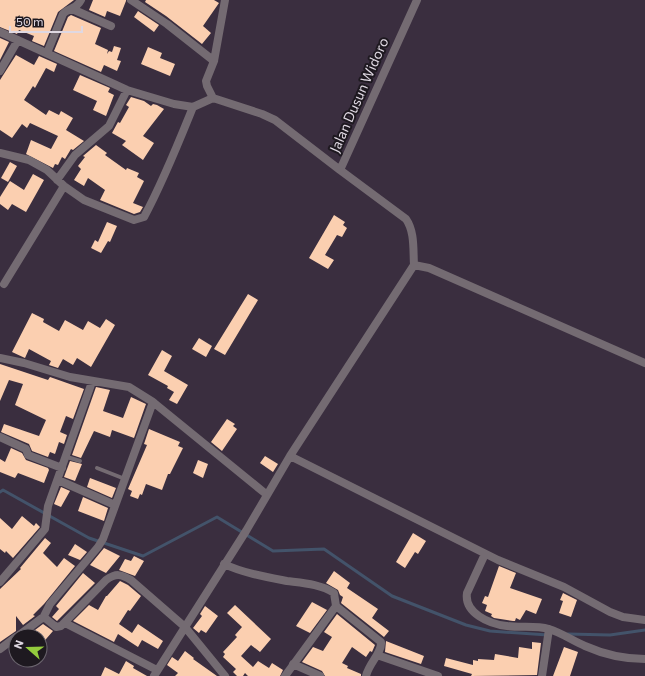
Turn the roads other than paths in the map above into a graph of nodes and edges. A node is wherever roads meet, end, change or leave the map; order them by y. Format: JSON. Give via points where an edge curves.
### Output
{"nodes":[{"id":1,"x":81,"y":0,"type":"edge"},
{"id":2,"x":131,"y":0,"type":"edge"},
{"id":3,"x":225,"y":0,"type":"edge"},
{"id":4,"x":416,"y":0,"type":"edge"},
{"id":5,"x":72,"y":9,"type":"junction"},
{"id":6,"x":111,"y":26,"type":"dead end"},
{"id":7,"x":0,"y":32,"type":"edge"},
{"id":8,"x":18,"y":40,"type":"junction"},
{"id":9,"x":47,"y":54,"type":"junction"},
{"id":10,"x":214,"y":61,"type":"junction"},
{"id":11,"x":0,"y":71,"type":"edge"},
{"id":12,"x":127,"y":90,"type":"junction"},
{"id":13,"x":213,"y":98,"type":"junction"},
{"id":14,"x":193,"y":107,"type":"junction"},
{"id":15,"x":0,"y":153,"type":"edge"},
{"id":16,"x":340,"y":170,"type":"junction"},
{"id":17,"x":57,"y":180,"type":"junction"},
{"id":18,"x":64,"y":186,"type":"junction"},
{"id":19,"x":414,"y":265,"type":"junction"},
{"id":20,"x":4,"y":284,"type":"dead end"},
{"id":21,"x":0,"y":358,"type":"edge"},
{"id":22,"x":645,"y":363,"type":"edge"},
{"id":23,"x":92,"y":382,"type":"junction"},
{"id":24,"x":153,"y":402,"type":"junction"},
{"id":25,"x":0,"y":437,"type":"edge"},
{"id":26,"x":290,"y":456,"type":"junction"},
{"id":27,"x":67,"y":457,"type":"junction"},
{"id":28,"x":80,"y":461,"type":"dead end"},
{"id":29,"x":62,"y":468,"type":"junction"},
{"id":30,"x":97,"y":468,"type":"dead end"},
{"id":31,"x":125,"y":478,"type":"junction"},
{"id":32,"x":58,"y":480,"type":"junction"},
{"id":33,"x":266,"y":494,"type":"junction"},
{"id":34,"x":115,"y":505,"type":"junction"},
{"id":35,"x":485,"y":554,"type":"junction"},
{"id":36,"x":224,"y":564,"type":"junction"},
{"id":37,"x":0,"y":582,"type":"edge"},
{"id":38,"x":336,"y":606,"type":"junction"},
{"id":39,"x":43,"y":618,"type":"junction"},
{"id":40,"x":645,"y":620,"type":"edge"},
{"id":41,"x":65,"y":623,"type":"junction"},
{"id":42,"x":185,"y":627,"type":"junction"},
{"id":43,"x":29,"y":628,"type":"edge"},
{"id":44,"x":549,"y":629,"type":"junction"},
{"id":45,"x":377,"y":655,"type":"junction"},
{"id":46,"x":645,"y":659,"type":"edge"},
{"id":47,"x":294,"y":664,"type":"junction"},
{"id":48,"x":155,"y":673,"type":"edge"},
{"id":49,"x":225,"y":676,"type":"edge"},
{"id":50,"x":285,"y":676,"type":"edge"},
{"id":51,"x":320,"y":676,"type":"edge"},
{"id":52,"x":366,"y":676,"type":"edge"},
{"id":53,"x":438,"y":676,"type":"edge"},
{"id":54,"x":542,"y":676,"type":"edge"}],
"edges":[{"from":1,"to":5,"type":"street","via":[[76,8]]},
{"from":2,"to":10,"type":"street"},
{"from":3,"to":10,"type":"street"},
{"from":4,"to":16,"type":"street","name":"Jalan Dusun Widoro"},
{"from":5,"to":6,"type":"street"},
{"from":5,"to":9,"type":"street","via":[[63,14]]},
{"from":7,"to":8,"type":"street"},
{"from":8,"to":9,"type":"street"},
{"from":8,"to":11,"type":"street"},
{"from":9,"to":12,"type":"street"},
{"from":10,"to":13,"type":"street","via":[[206,81]]},
{"from":12,"to":14,"type":"street"},
{"from":12,"to":17,"type":"street","via":[[109,126],[75,155]]},
{"from":13,"to":14,"type":"street"},
{"from":13,"to":16,"type":"street","via":[[275,120]]},
{"from":14,"to":18,"type":"street","via":[[144,217],[134,220],[112,212],[84,200]]},
{"from":15,"to":17,"type":"street","via":[[29,160],[47,170]]},
{"from":16,"to":19,"type":"street","name":"Jalan Dusun Widoro","via":[[406,219],[412,234]]},
{"from":17,"to":18,"type":"street"},
{"from":18,"to":20,"type":"street"},
{"from":19,"to":22,"type":"street","via":[[429,268]]},
{"from":19,"to":26,"type":"street"},
{"from":21,"to":23,"type":"street","via":[[24,362]]},
{"from":23,"to":24,"type":"street","via":[[129,386]]},
{"from":23,"to":27,"type":"street"},
{"from":24,"to":31,"type":"street"},
{"from":24,"to":33,"type":"street"},
{"from":25,"to":29,"type":"street","via":[[26,448],[28,455]]},
{"from":26,"to":33,"type":"street"},
{"from":26,"to":35,"type":"street"},
{"from":27,"to":28,"type":"lane"},
{"from":27,"to":29,"type":"street"},
{"from":29,"to":32,"type":"street"},
{"from":30,"to":31,"type":"lane"},
{"from":31,"to":34,"type":"street"},
{"from":32,"to":34,"type":"street"},
{"from":32,"to":37,"type":"street","via":[[46,513],[45,529]]},
{"from":33,"to":36,"type":"street"},
{"from":34,"to":39,"type":"street","via":[[98,547],[50,604]]},
{"from":35,"to":40,"type":"street","via":[[564,587],[610,612]]},
{"from":35,"to":44,"type":"street","via":[[467,593],[468,607],[477,615],[492,622],[507,626]]},
{"from":36,"to":38,"type":"street","via":[[273,578],[321,586],[334,593]]},
{"from":36,"to":42,"type":"street"},
{"from":38,"to":45,"type":"street","via":[[380,640],[382,648]]},
{"from":38,"to":47,"type":"street"},
{"from":39,"to":41,"type":"street","via":[[56,627]]},
{"from":39,"to":43,"type":"street"},
{"from":41,"to":42,"type":"street","via":[[106,580],[121,574]]},
{"from":41,"to":48,"type":"street"},
{"from":42,"to":48,"type":"street"},
{"from":42,"to":49,"type":"street"},
{"from":44,"to":46,"type":"street","via":[[587,647],[633,659]]},
{"from":44,"to":54,"type":"street"},
{"from":45,"to":52,"type":"street","via":[[371,662]]},
{"from":45,"to":53,"type":"street"},
{"from":47,"to":50,"type":"street"},
{"from":47,"to":51,"type":"street"}]}
